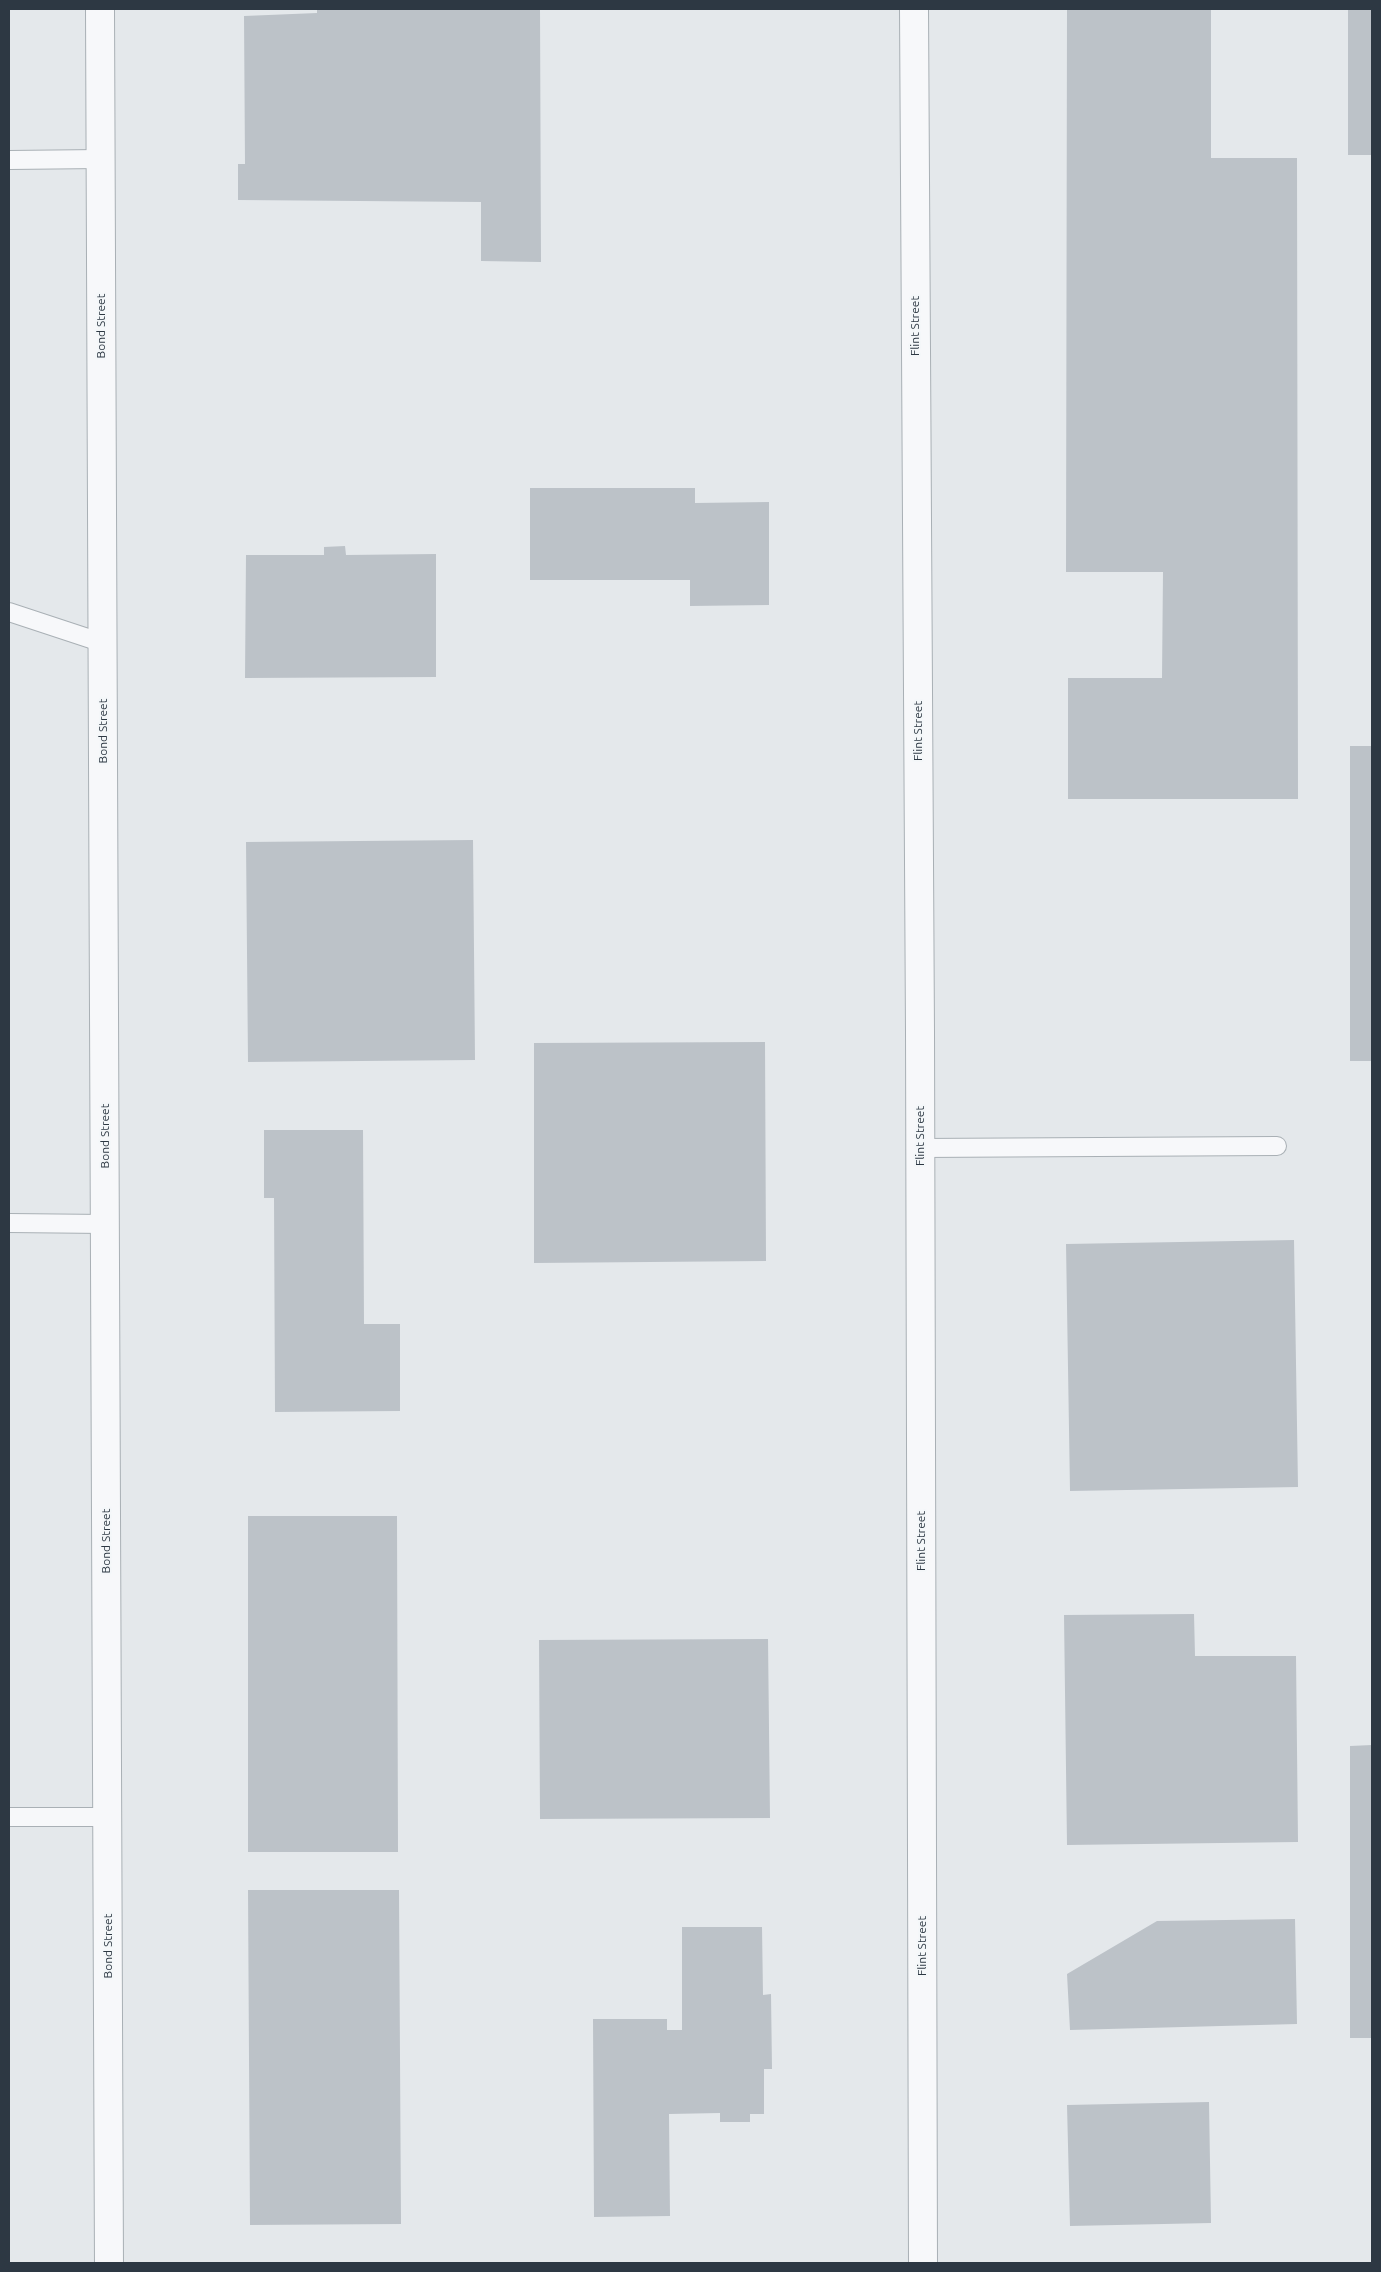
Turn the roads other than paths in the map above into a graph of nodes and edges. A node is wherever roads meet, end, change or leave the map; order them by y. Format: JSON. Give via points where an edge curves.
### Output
{"nodes":[{"id":1,"x":100,"y":9,"type":"edge"},
{"id":2,"x":914,"y":9,"type":"edge"},
{"id":3,"x":100,"y":159,"type":"junction"},
{"id":4,"x":9,"y":160,"type":"edge"},
{"id":5,"x":9,"y":612,"type":"edge"},
{"id":6,"x":102,"y":643,"type":"junction"},
{"id":7,"x":1277,"y":1146,"type":"dead end"},
{"id":8,"x":920,"y":1148,"type":"junction"},
{"id":9,"x":9,"y":1223,"type":"edge"},
{"id":10,"x":105,"y":1224,"type":"junction"},
{"id":11,"x":9,"y":1817,"type":"edge"},
{"id":12,"x":107,"y":1817,"type":"junction"},
{"id":13,"x":109,"y":2263,"type":"edge"},
{"id":14,"x":923,"y":2263,"type":"edge"}],
"edges":[{"from":1,"to":3,"type":"street","name":"Bond Street"},
{"from":2,"to":8,"type":"street","name":"Flint Street"},
{"from":3,"to":4,"type":"lane"},
{"from":3,"to":6,"type":"street","name":"Bond Street"},
{"from":5,"to":6,"type":"lane"},
{"from":6,"to":10,"type":"street","name":"Bond Street"},
{"from":7,"to":8,"type":"lane"},
{"from":8,"to":14,"type":"street","name":"Flint Street"},
{"from":9,"to":10,"type":"lane"},
{"from":10,"to":12,"type":"street","name":"Bond Street"},
{"from":11,"to":12,"type":"lane"},
{"from":12,"to":13,"type":"street","name":"Bond Street"}]}
